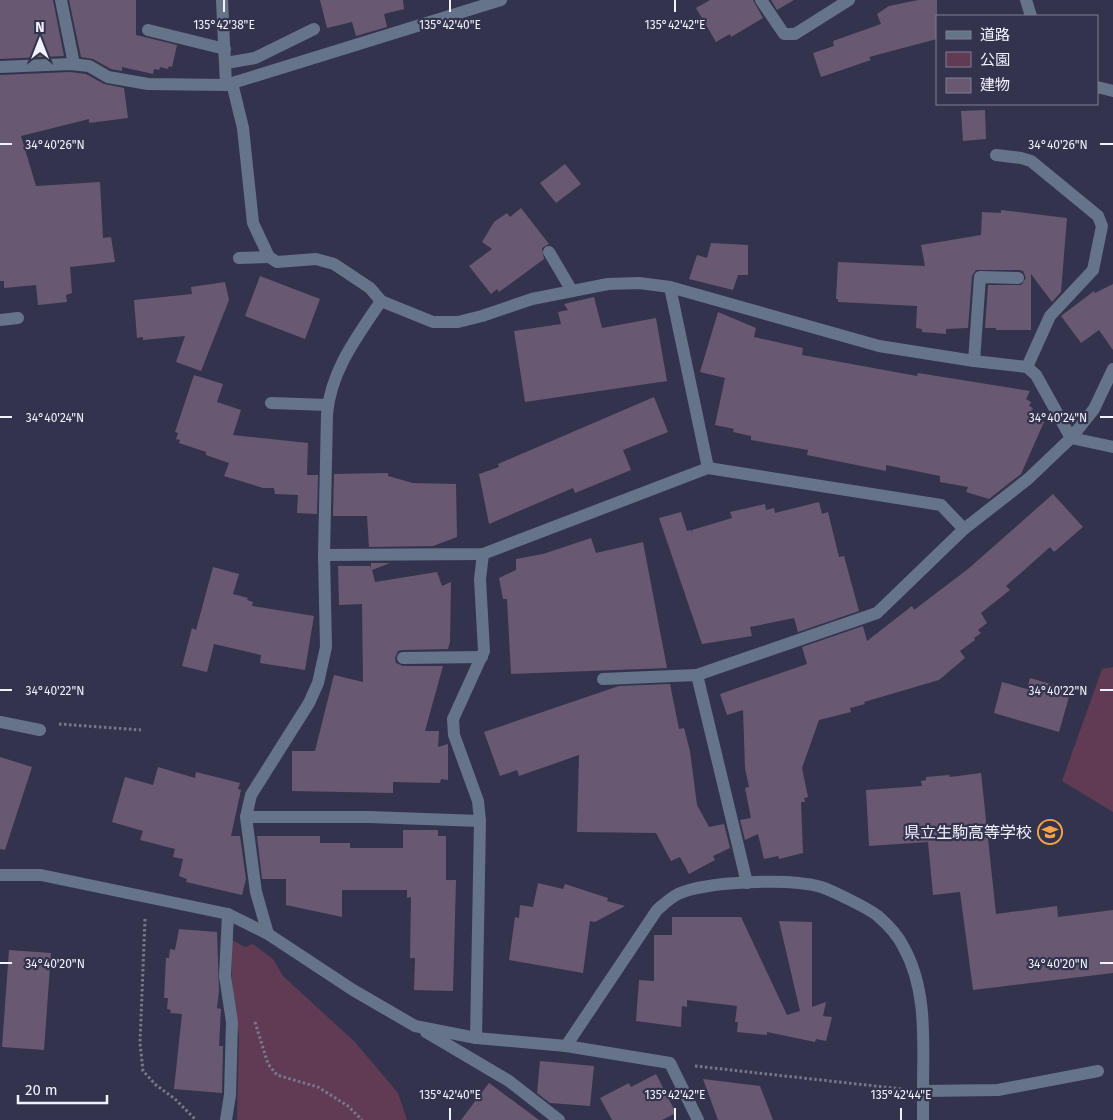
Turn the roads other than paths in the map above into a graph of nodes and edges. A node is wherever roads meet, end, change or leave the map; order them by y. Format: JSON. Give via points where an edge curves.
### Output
{"nodes":[{"id":1,"x":61,"y":0,"type":"edge"},
{"id":2,"x":222,"y":0,"type":"edge"},
{"id":3,"x":501,"y":0,"type":"edge"},
{"id":4,"x":762,"y":0,"type":"edge"},
{"id":5,"x":849,"y":0,"type":"edge"},
{"id":6,"x":1037,"y":0,"type":"edge"},
{"id":7,"x":1029,"y":9,"type":"edge"},
{"id":8,"x":314,"y":29,"type":"dead end"},
{"id":9,"x":148,"y":30,"type":"dead end"},
{"id":10,"x":226,"y":49,"type":"junction"},
{"id":11,"x":226,"y":63,"type":"junction"},
{"id":12,"x":74,"y":64,"type":"junction"},
{"id":13,"x":0,"y":67,"type":"edge"},
{"id":14,"x":229,"y":84,"type":"junction"},
{"id":15,"x":1098,"y":87,"type":"edge"},
{"id":16,"x":1113,"y":91,"type":"edge"},
{"id":17,"x":996,"y":155,"type":"dead end"},
{"id":18,"x":549,"y":252,"type":"dead end"},
{"id":19,"x":269,"y":257,"type":"junction"},
{"id":20,"x":239,"y":258,"type":"dead end"},
{"id":21,"x":1018,"y":278,"type":"dead end"},
{"id":22,"x":670,"y":287,"type":"junction"},
{"id":23,"x":572,"y":291,"type":"junction"},
{"id":24,"x":380,"y":300,"type":"junction"},
{"id":25,"x":18,"y":318,"type":"dead end"},
{"id":26,"x":0,"y":320,"type":"edge"},
{"id":27,"x":974,"y":362,"type":"junction"},
{"id":28,"x":1027,"y":367,"type":"junction"},
{"id":29,"x":1113,"y":369,"type":"edge"},
{"id":30,"x":270,"y":403,"type":"dead end"},
{"id":31,"x":327,"y":405,"type":"junction"},
{"id":32,"x":1071,"y":438,"type":"junction"},
{"id":33,"x":1113,"y":447,"type":"edge"},
{"id":34,"x":708,"y":468,"type":"junction"},
{"id":35,"x":964,"y":529,"type":"junction"},
{"id":36,"x":483,"y":554,"type":"junction"},
{"id":37,"x":324,"y":555,"type":"junction"},
{"id":38,"x":482,"y":657,"type":"junction"},
{"id":39,"x":403,"y":658,"type":"dead end"},
{"id":40,"x":697,"y":676,"type":"junction"},
{"id":41,"x":603,"y":679,"type":"dead end"},
{"id":42,"x":0,"y":722,"type":"edge"},
{"id":43,"x":40,"y":730,"type":"road end"},
{"id":44,"x":246,"y":816,"type":"junction"},
{"id":45,"x":480,"y":821,"type":"junction"},
{"id":46,"x":0,"y":875,"type":"edge"},
{"id":47,"x":747,"y":883,"type":"junction"},
{"id":48,"x":228,"y":914,"type":"junction"},
{"id":49,"x":268,"y":934,"type":"junction"},
{"id":50,"x":415,"y":1026,"type":"junction"},
{"id":51,"x":476,"y":1038,"type":"junction"},
{"id":52,"x":566,"y":1046,"type":"junction"},
{"id":53,"x":1098,"y":1071,"type":"dead end"},
{"id":54,"x":922,"y":1091,"type":"junction"},
{"id":55,"x":226,"y":1120,"type":"edge"},
{"id":56,"x":559,"y":1120,"type":"edge"},
{"id":57,"x":698,"y":1120,"type":"edge"},
{"id":58,"x":923,"y":1120,"type":"edge"}],
"edges":[{"from":1,"to":12,"type":"street"},
{"from":2,"to":10,"type":"street"},
{"from":3,"to":14,"type":"street"},
{"from":4,"to":5,"type":"street","via":[[784,34],[795,34]]},
{"from":6,"to":7,"type":"street"},
{"from":8,"to":11,"type":"street","via":[[255,58]]},
{"from":9,"to":10,"type":"street"},
{"from":10,"to":11,"type":"street"},
{"from":11,"to":14,"type":"street"},
{"from":12,"to":13,"type":"street"},
{"from":12,"to":14,"type":"street","via":[[89,66],[108,77],[148,84]]},
{"from":14,"to":19,"type":"street","via":[[242,128],[253,223]]},
{"from":15,"to":16,"type":"street"},
{"from":17,"to":28,"type":"street","via":[[1031,162],[1098,216],[1102,226],[1093,270],[1050,316]]},
{"from":18,"to":23,"type":"street"},
{"from":19,"to":20,"type":"street"},
{"from":19,"to":24,"type":"street","via":[[277,262],[316,259],[334,264],[370,288]]},
{"from":21,"to":27,"type":"street","via":[[980,277]]},
{"from":22,"to":23,"type":"street","via":[[608,284]]},
{"from":22,"to":27,"type":"street","via":[[880,346]]},
{"from":22,"to":34,"type":"street"},
{"from":23,"to":24,"type":"street","via":[[532,299],[458,322],[433,322]]},
{"from":24,"to":31,"type":"street","via":[[340,363]]},
{"from":25,"to":26,"type":"street"},
{"from":27,"to":28,"type":"street"},
{"from":28,"to":32,"type":"street","via":[[1036,375]]},
{"from":29,"to":32,"type":"street","via":[[1094,409]]},
{"from":30,"to":31,"type":"street"},
{"from":31,"to":37,"type":"street"},
{"from":32,"to":33,"type":"street"},
{"from":32,"to":35,"type":"street","via":[[1028,479]]},
{"from":34,"to":35,"type":"street","via":[[941,506]]},
{"from":34,"to":36,"type":"street"},
{"from":35,"to":40,"type":"street","via":[[878,613]]},
{"from":36,"to":37,"type":"street"},
{"from":36,"to":38,"type":"street","via":[[480,579]]},
{"from":37,"to":44,"type":"street","via":[[326,648],[318,683],[309,704],[251,795]]},
{"from":38,"to":39,"type":"street"},
{"from":38,"to":45,"type":"street","via":[[453,719],[454,735],[478,801]]},
{"from":40,"to":41,"type":"street"},
{"from":40,"to":47,"type":"street"},
{"from":42,"to":43,"type":"street"},
{"from":44,"to":45,"type":"street"},
{"from":44,"to":49,"type":"street","via":[[256,892]]},
{"from":45,"to":51,"type":"street"},
{"from":46,"to":48,"type":"street","via":[[41,875]]},
{"from":47,"to":52,"type":"street","via":[[705,887],[677,895],[657,910]]},
{"from":47,"to":54,"type":"street","via":[[782,882],[821,887],[878,915],[903,945],[915,976],[924,1014]]},
{"from":48,"to":49,"type":"street"},
{"from":48,"to":55,"type":"street","via":[[225,976],[232,1022]]},
{"from":49,"to":50,"type":"street","via":[[352,990]]},
{"from":50,"to":51,"type":"street"},
{"from":50,"to":56,"type":"street","via":[[509,1081]]},
{"from":51,"to":52,"type":"street"},
{"from":52,"to":57,"type":"street","via":[[670,1063]]},
{"from":53,"to":54,"type":"street","via":[[998,1090]]},
{"from":54,"to":58,"type":"street"}]}
